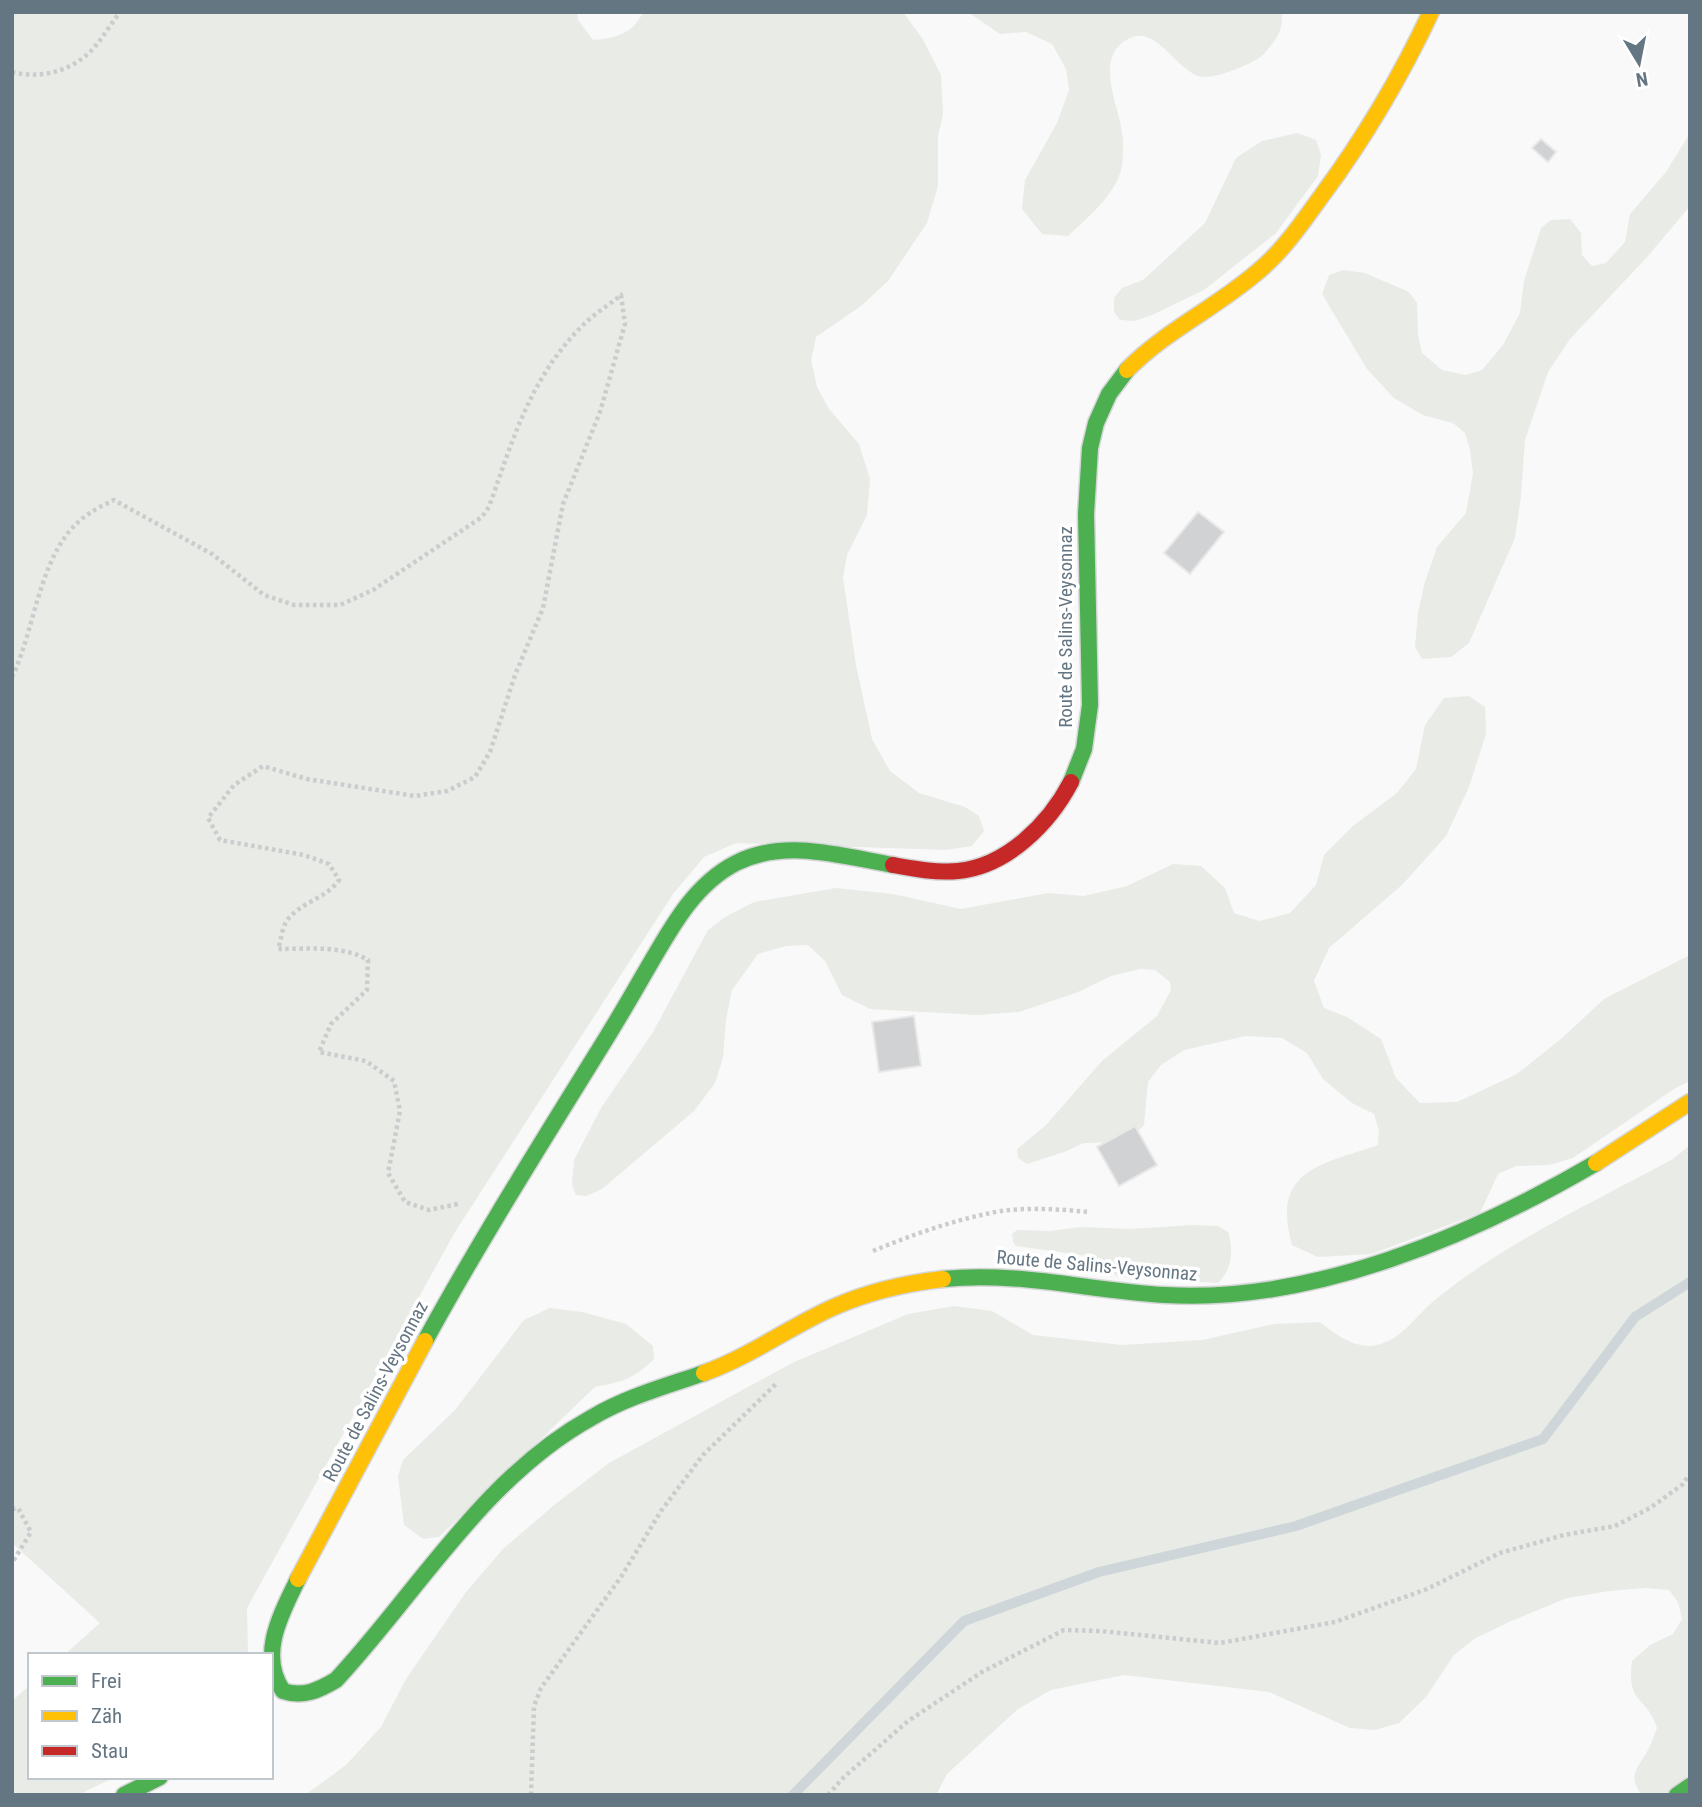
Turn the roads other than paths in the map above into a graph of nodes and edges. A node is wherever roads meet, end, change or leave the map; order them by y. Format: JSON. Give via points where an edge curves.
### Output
{"nodes":[{"id":1,"x":1431,"y":12,"type":"edge"},
{"id":2,"x":1690,"y":1102,"type":"edge"},
{"id":3,"x":271,"y":1653,"type":"edge"},
{"id":4,"x":273,"y":1668,"type":"edge"},
{"id":5,"x":283,"y":1692,"type":"junction"},
{"id":6,"x":274,"y":1707,"type":"dead end"},
{"id":7,"x":156,"y":1779,"type":"edge"},
{"id":8,"x":1690,"y":1786,"type":"edge"},
{"id":9,"x":124,"y":1795,"type":"edge"},
{"id":10,"x":1677,"y":1795,"type":"edge"}],
"edges":[{"from":1,"to":3,"type":"street","name":"Route de Salins-Veysonnaz","via":[[1377,117],[1290,238],[1260,270],[1170,330],[1136,359],[1103,408],[1091,441],[1086,514],[1087,725],[1082,757],[1061,800],[1036,830],[1011,850],[968,870],[923,869],[839,854],[780,850],[751,855],[695,893],[509,1194],[419,1352],[281,1614]]},
{"from":2,"to":5,"type":"street","name":"Route de Salins-Veysonnaz","via":[[1608,1157],[1512,1211],[1432,1245],[1318,1279],[1200,1296],[1130,1293],[1028,1276],[983,1275],[910,1285],[836,1307],[734,1360],[615,1405],[565,1434],[500,1491],[336,1679],[310,1694]]},
{"from":4,"to":5,"type":"street","name":"Route de Salins-Veysonnaz"},
{"from":5,"to":6,"type":"street"},
{"from":7,"to":9,"type":"street"},
{"from":8,"to":10,"type":"street"}]}
